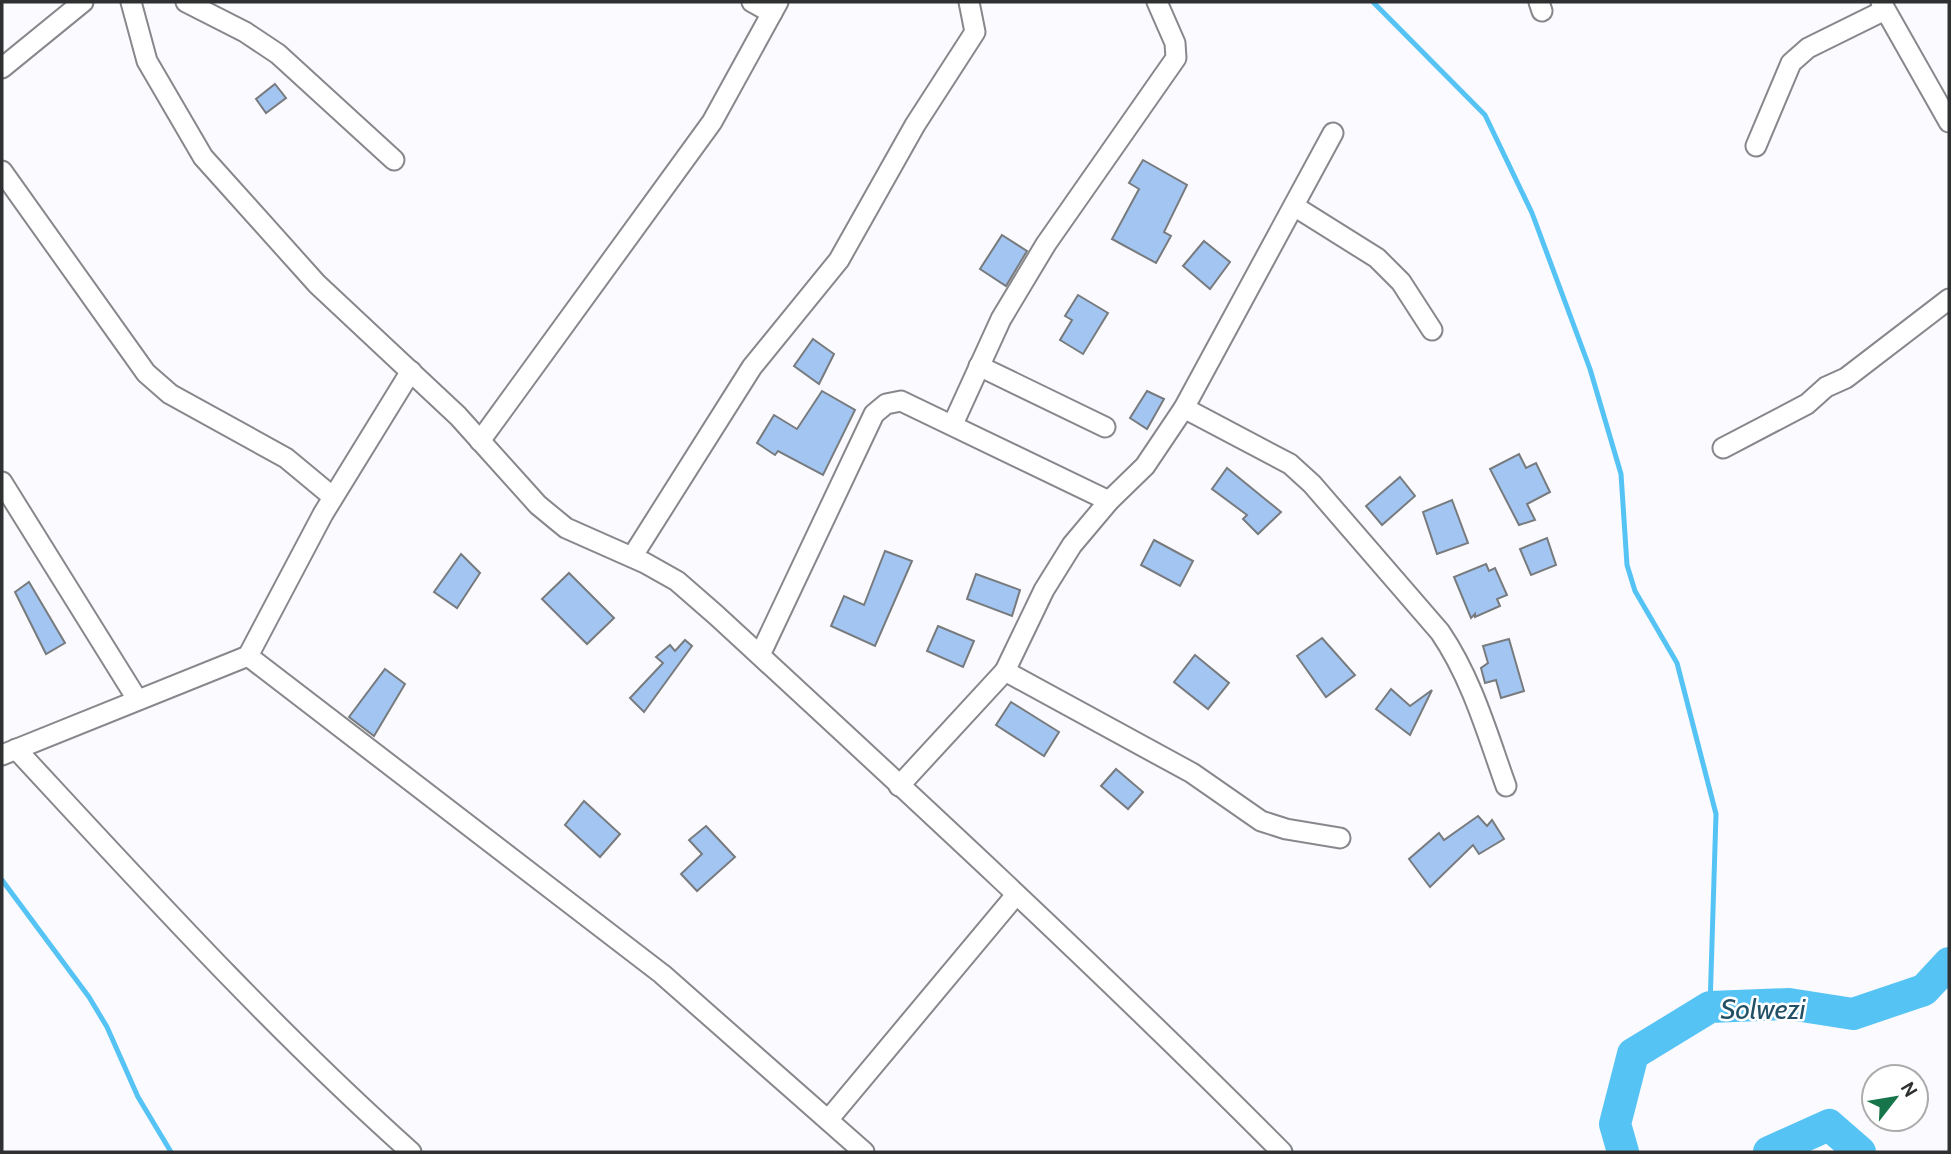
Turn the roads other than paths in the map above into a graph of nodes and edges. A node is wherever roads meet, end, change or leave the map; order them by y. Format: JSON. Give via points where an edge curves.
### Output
{"nodes":[{"id":1,"x":83,"y":2,"type":"edge"},
{"id":2,"x":131,"y":2,"type":"edge"},
{"id":3,"x":186,"y":2,"type":"edge"},
{"id":4,"x":752,"y":2,"type":"edge"},
{"id":5,"x":969,"y":2,"type":"edge"},
{"id":6,"x":1157,"y":2,"type":"edge"},
{"id":7,"x":1883,"y":6,"type":"edge"},
{"id":8,"x":775,"y":8,"type":"edge"},
{"id":9,"x":2,"y":68,"type":"edge"},
{"id":10,"x":1949,"y":122,"type":"edge"},
{"id":11,"x":1333,"y":132,"type":"dead end"},
{"id":12,"x":1756,"y":146,"type":"dead end"},
{"id":13,"x":394,"y":160,"type":"dead end"},
{"id":14,"x":2,"y":171,"type":"edge"},
{"id":15,"x":1294,"y":206,"type":"junction"},
{"id":16,"x":1949,"y":299,"type":"edge"},
{"id":17,"x":1432,"y":330,"type":"dead end"},
{"id":18,"x":979,"y":366,"type":"junction"},
{"id":19,"x":411,"y":371,"type":"junction"},
{"id":20,"x":1184,"y":408,"type":"junction"},
{"id":21,"x":953,"y":424,"type":"junction"},
{"id":22,"x":1105,"y":427,"type":"dead end"},
{"id":23,"x":480,"y":440,"type":"junction"},
{"id":24,"x":1723,"y":448,"type":"dead end"},
{"id":25,"x":2,"y":482,"type":"edge"},
{"id":26,"x":333,"y":497,"type":"junction"},
{"id":27,"x":1109,"y":500,"type":"junction"},
{"id":28,"x":632,"y":557,"type":"junction"},
{"id":29,"x":760,"y":655,"type":"junction"},
{"id":30,"x":248,"y":656,"type":"junction"},
{"id":31,"x":1005,"y":671,"type":"junction"},
{"id":32,"x":137,"y":699,"type":"junction"},
{"id":33,"x":9,"y":752,"type":"edge"},
{"id":34,"x":899,"y":786,"type":"junction"},
{"id":35,"x":1506,"y":786,"type":"dead end"},
{"id":36,"x":1339,"y":838,"type":"dead end"},
{"id":37,"x":1016,"y":896,"type":"junction"},
{"id":38,"x":828,"y":1121,"type":"junction"},
{"id":39,"x":411,"y":1152,"type":"edge"},
{"id":40,"x":864,"y":1152,"type":"edge"},
{"id":41,"x":1282,"y":1152,"type":"edge"}],
"edges":[{"from":1,"to":9,"type":"street"},
{"from":2,"to":19,"type":"street","via":[[146,61],[203,157],[317,284]]},
{"from":3,"to":13,"type":"street","via":[[278,54]]},
{"from":4,"to":8,"type":"street"},
{"from":5,"to":28,"type":"street","via":[[975,32],[915,125],[845,250],[752,367]]},
{"from":6,"to":18,"type":"street","via":[[1175,43],[1176,58],[1046,244]]},
{"from":7,"to":10,"type":"street"},
{"from":7,"to":12,"type":"street","via":[[1808,48],[1791,63]]},
{"from":8,"to":23,"type":"street","via":[[712,122]]},
{"from":11,"to":15,"type":"street"},
{"from":14,"to":26,"type":"street","via":[[146,373],[170,394],[286,458]]},
{"from":15,"to":17,"type":"street","via":[[1377,258],[1401,282]]},
{"from":15,"to":20,"type":"street"},
{"from":16,"to":24,"type":"street","via":[[1807,404]]},
{"from":18,"to":21,"type":"street"},
{"from":18,"to":22,"type":"street"},
{"from":19,"to":23,"type":"street"},
{"from":19,"to":26,"type":"street"},
{"from":20,"to":27,"type":"street","via":[[1145,466]]},
{"from":20,"to":35,"type":"street","via":[[1290,464],[1440,632],[1474,695]]},
{"from":21,"to":27,"type":"street"},
{"from":21,"to":29,"type":"street","via":[[901,401],[886,404],[874,414]]},
{"from":23,"to":28,"type":"street","via":[[538,505],[566,528]]},
{"from":25,"to":32,"type":"street"},
{"from":26,"to":30,"type":"street"},
{"from":27,"to":31,"type":"street","via":[[1072,545],[1044,590]]},
{"from":28,"to":29,"type":"street","via":[[677,581]]},
{"from":29,"to":34,"type":"street"},
{"from":30,"to":32,"type":"street"},
{"from":30,"to":38,"type":"street","via":[[662,974]]},
{"from":31,"to":34,"type":"street"},
{"from":31,"to":36,"type":"street","via":[[1192,773],[1261,821]]},
{"from":32,"to":33,"type":"street"},
{"from":33,"to":39,"type":"street"},
{"from":34,"to":37,"type":"street"},
{"from":37,"to":38,"type":"street"},
{"from":37,"to":41,"type":"street","via":[[1070,943]]},
{"from":38,"to":40,"type":"street"}]}
